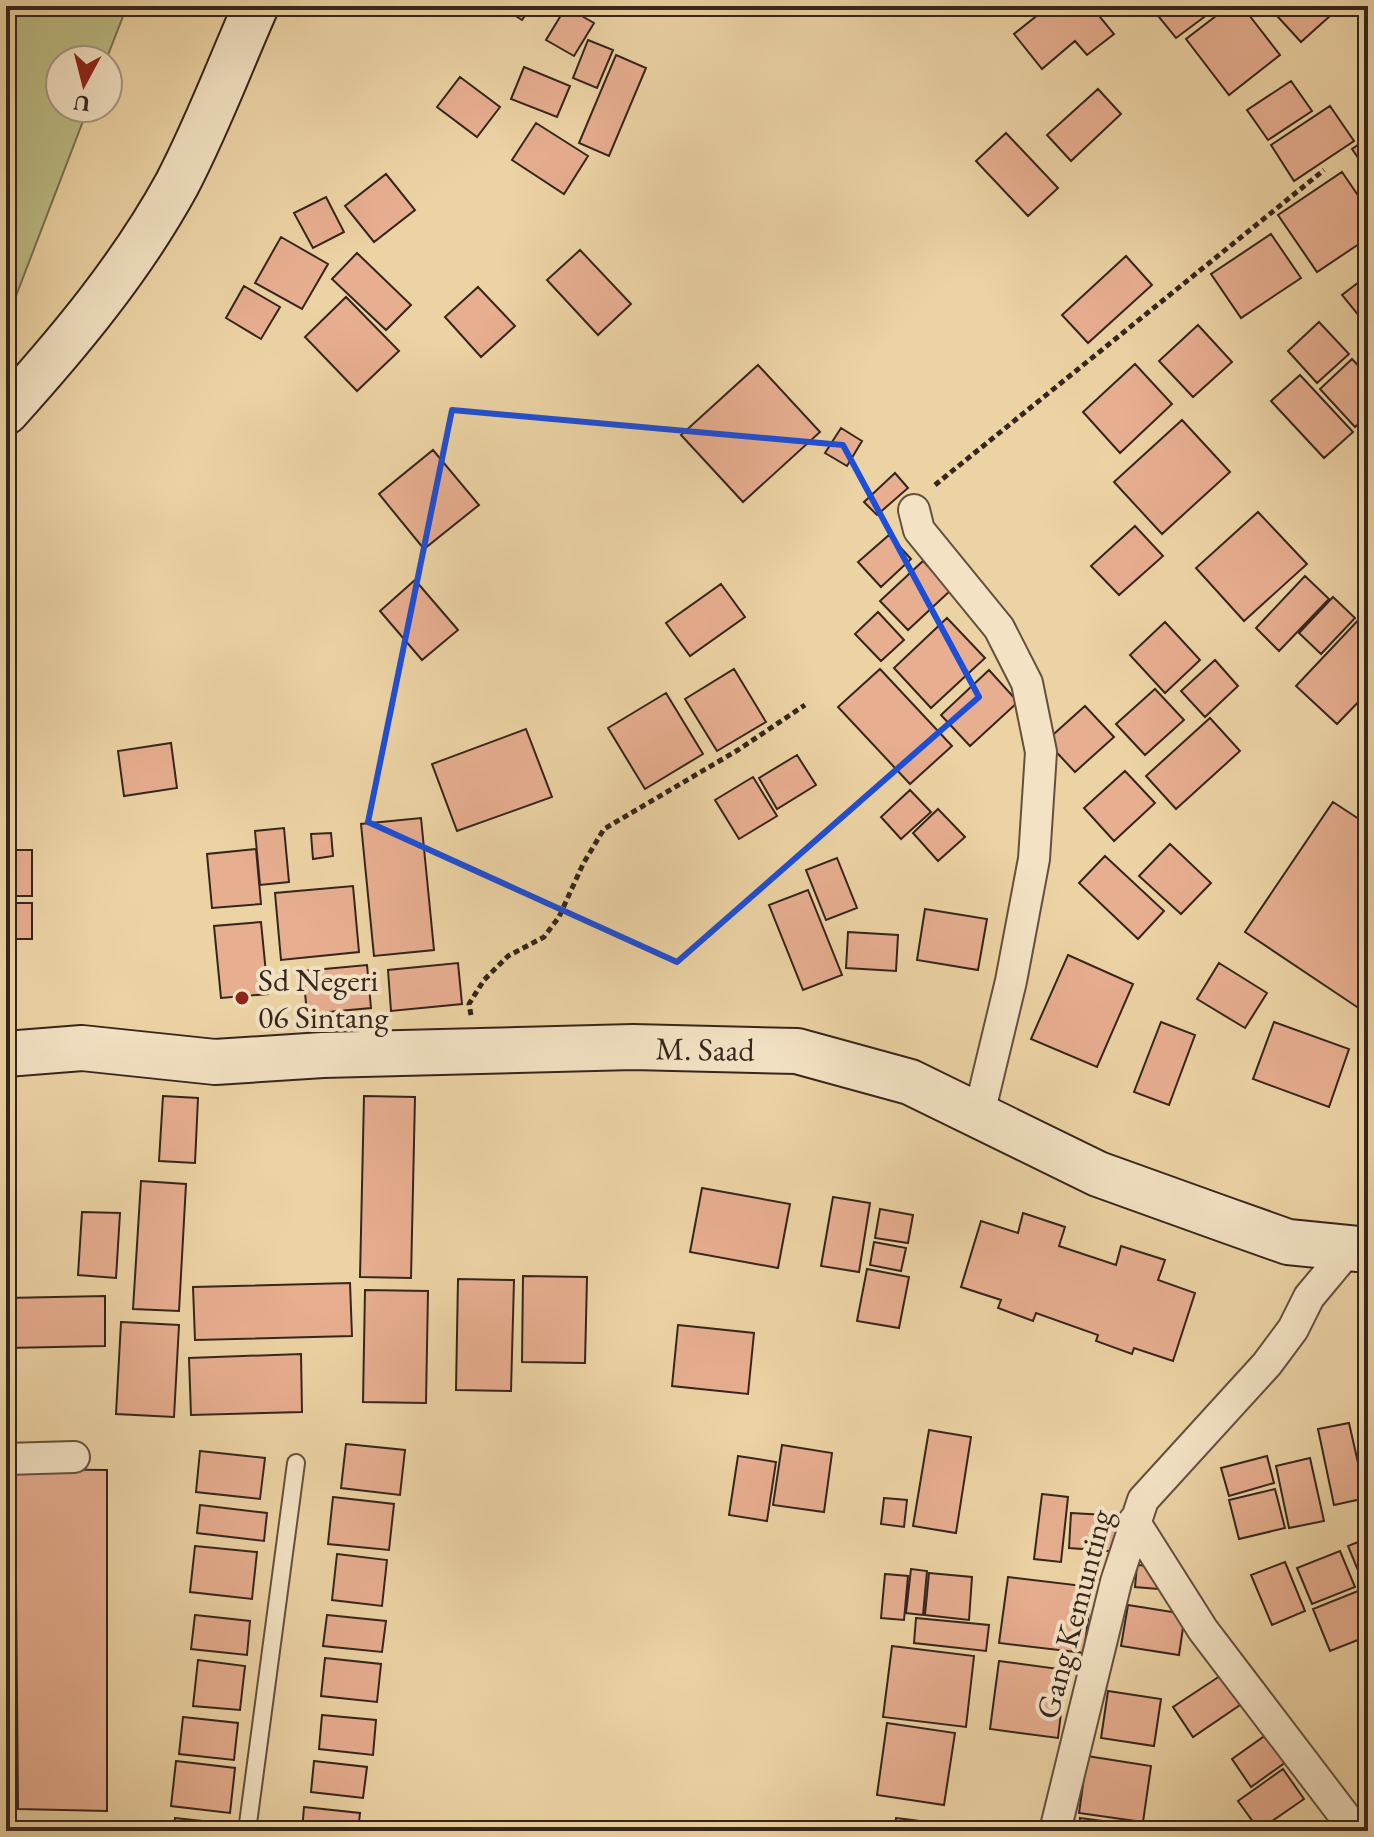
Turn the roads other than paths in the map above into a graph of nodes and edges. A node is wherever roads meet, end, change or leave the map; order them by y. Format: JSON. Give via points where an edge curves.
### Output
{"nodes":[{"id":1,"x":256,"y":6,"type":"edge"},
{"id":2,"x":6,"y":412,"type":"edge"},
{"id":3,"x":914,"y":510,"type":"road end"},
{"id":4,"x":6,"y":1054,"type":"edge"},
{"id":5,"x":978,"y":1118,"type":"junction"},
{"id":6,"x":1358,"y":1250,"type":"edge"},
{"id":7,"x":74,"y":1457,"type":"dead end"},
{"id":8,"x":6,"y":1459,"type":"edge"},
{"id":9,"x":296,"y":1463,"type":"dead end"},
{"id":10,"x":1134,"y":1521,"type":"junction"},
{"id":11,"x":247,"y":1831,"type":"edge"},
{"id":12,"x":1055,"y":1831,"type":"edge"},
{"id":13,"x":1356,"y":1831,"type":"edge"}],
"edges":[{"from":1,"to":2,"type":"street","via":[[178,182],[149,231],[97,307]]},
{"from":3,"to":5,"type":"street","via":[[919,530],[999,628],[1027,683],[1041,752],[1034,859]]},
{"from":4,"to":5,"type":"street","name":"M. Saad","via":[[82,1048],[215,1062],[633,1047],[797,1051],[910,1082]]},
{"from":5,"to":6,"type":"street","name":"M. Saad","via":[[1098,1174],[1288,1242]]},
{"from":6,"to":10,"type":"street","name":"Gang Kemunting","via":[[1309,1297],[1267,1364],[1168,1470],[1143,1500]]},
{"from":7,"to":8,"type":"street"},
{"from":9,"to":11,"type":"lane"},
{"from":10,"to":12,"type":"street","name":"Gang Kemunting"},
{"from":10,"to":13,"type":"street","via":[[1203,1630]]}]}
